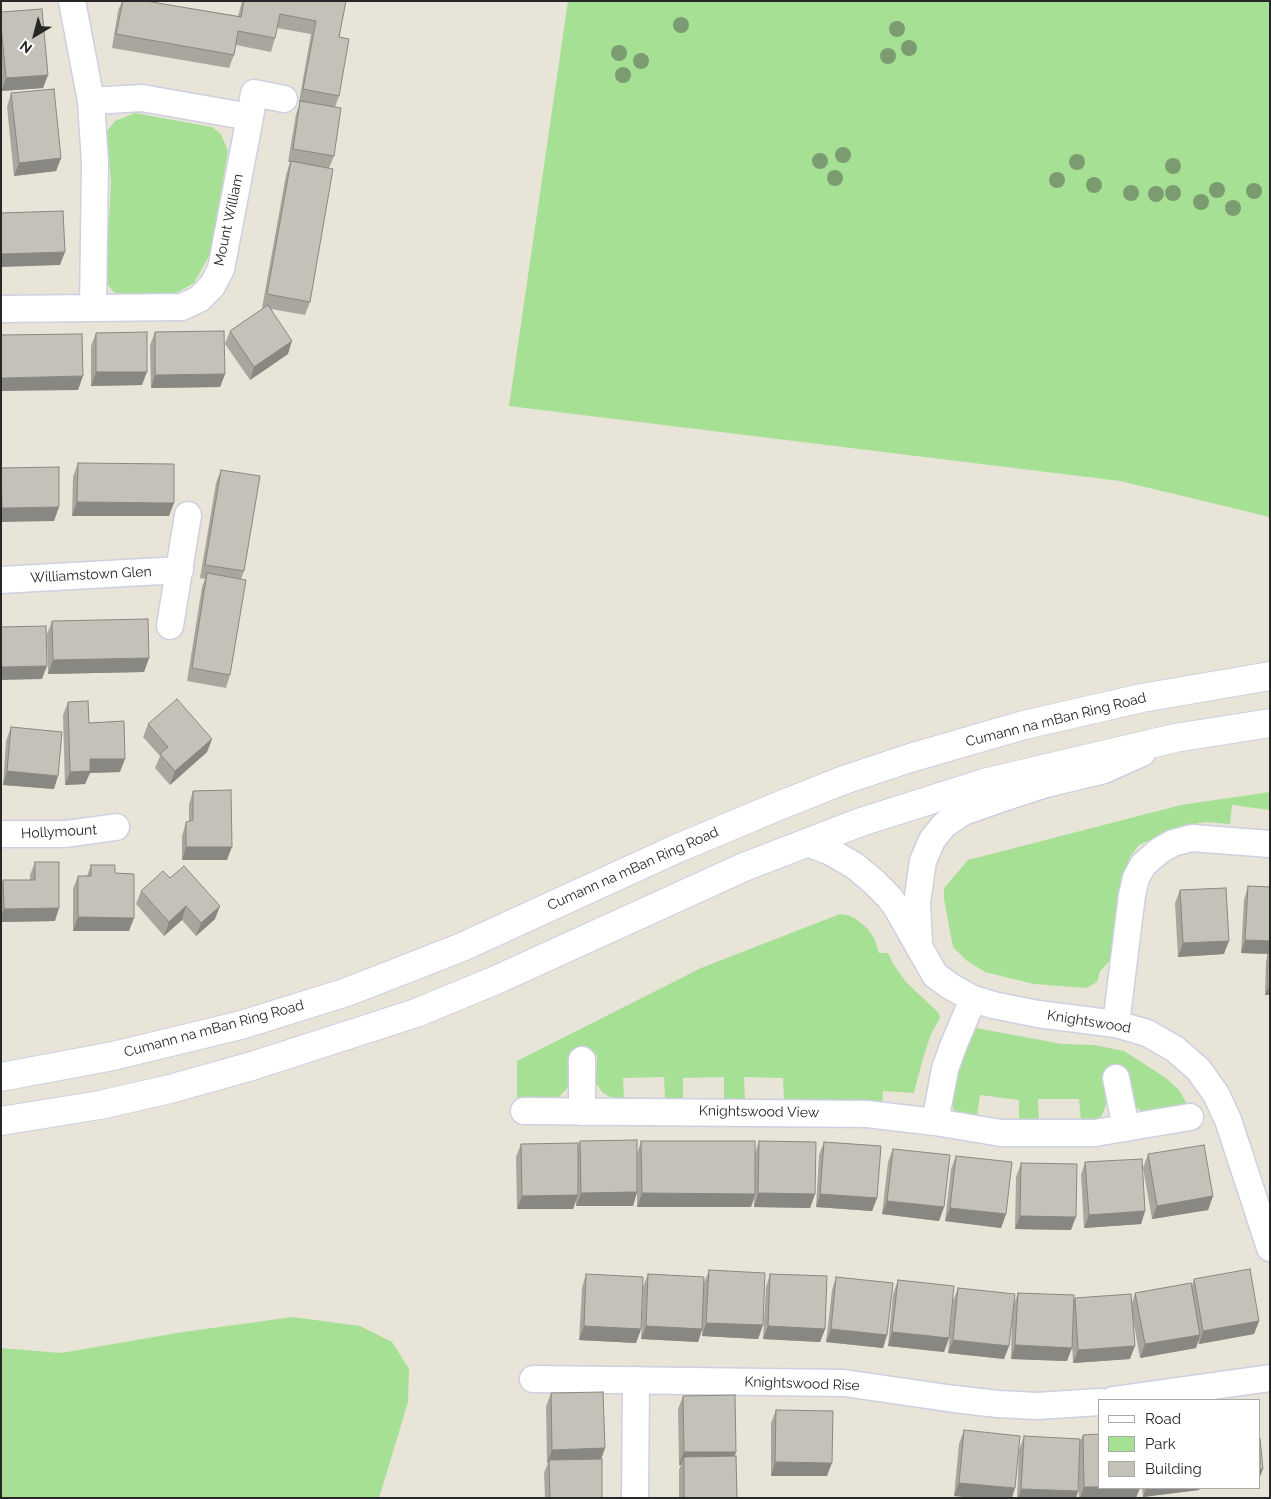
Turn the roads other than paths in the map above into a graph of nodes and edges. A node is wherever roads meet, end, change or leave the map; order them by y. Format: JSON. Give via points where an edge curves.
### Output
{"nodes":[{"id":1,"x":72,"y":1,"type":"edge"},
{"id":2,"x":284,"y":99,"type":"dead end"},
{"id":3,"x":91,"y":101,"type":"junction"},
{"id":4,"x":250,"y":117,"type":"junction"},
{"id":5,"x":93,"y":308,"type":"junction"},
{"id":6,"x":1,"y":309,"type":"edge"},
{"id":7,"x":188,"y":515,"type":"dead end"},
{"id":8,"x":180,"y":570,"type":"junction"},
{"id":9,"x":1,"y":580,"type":"edge"},
{"id":10,"x":170,"y":626,"type":"dead end"},
{"id":11,"x":1270,"y":676,"type":"edge"},
{"id":12,"x":1270,"y":723,"type":"edge"},
{"id":13,"x":1174,"y":738,"type":"junction"},
{"id":14,"x":116,"y":827,"type":"dead end"},
{"id":15,"x":1,"y":834,"type":"edge"},
{"id":16,"x":807,"y":843,"type":"junction"},
{"id":17,"x":1270,"y":844,"type":"edge"},
{"id":18,"x":920,"y":947,"type":"junction"},
{"id":19,"x":973,"y":999,"type":"junction"},
{"id":20,"x":1116,"y":1024,"type":"junction"},
{"id":21,"x":582,"y":1060,"type":"dead end"},
{"id":22,"x":1,"y":1077,"type":"edge"},
{"id":23,"x":1116,"y":1078,"type":"dead end"},
{"id":24,"x":524,"y":1111,"type":"dead end"},
{"id":25,"x":582,"y":1112,"type":"junction"},
{"id":26,"x":1190,"y":1117,"type":"dead end"},
{"id":27,"x":1,"y":1122,"type":"edge"},
{"id":28,"x":935,"y":1122,"type":"junction"},
{"id":29,"x":1126,"y":1128,"type":"junction"},
{"id":30,"x":1261,"y":1190,"type":"edge"},
{"id":31,"x":1270,"y":1248,"type":"edge"},
{"id":32,"x":1270,"y":1378,"type":"edge"},
{"id":33,"x":533,"y":1379,"type":"dead end"},
{"id":34,"x":636,"y":1380,"type":"junction"},
{"id":35,"x":1119,"y":1399,"type":"edge"},
{"id":36,"x":1098,"y":1402,"type":"edge"},
{"id":37,"x":635,"y":1498,"type":"edge"}],
"edges":[{"from":1,"to":3,"type":"street"},
{"from":2,"to":4,"type":"street","name":"Mount William","via":[[254,93]]},
{"from":3,"to":4,"type":"street","via":[[142,98]]},
{"from":3,"to":5,"type":"street","via":[[95,162]]},
{"from":4,"to":5,"type":"street","name":"Mount William","via":[[221,269],[212,286],[199,300],[182,308]]},
{"from":5,"to":6,"type":"street","name":"Mount William"},
{"from":7,"to":8,"type":"street"},
{"from":8,"to":9,"type":"street","name":"Williamstown Glen"},
{"from":8,"to":10,"type":"street"},
{"from":11,"to":22,"type":"main road","name":"Cumann na mBan Ring Road","via":[[1142,698],[1024,724],[910,758],[844,780],[676,848],[462,946],[347,992],[241,1025],[113,1056]]},
{"from":12,"to":13,"type":"main road"},
{"from":13,"to":16,"type":"main road","via":[[984,783],[861,822]]},
{"from":13,"to":18,"type":"street","via":[[1104,770],[1046,784],[963,812],[944,825],[932,840],[921,873],[917,903]]},
{"from":14,"to":15,"type":"street","name":"Hollymount","via":[[66,834]]},
{"from":16,"to":18,"type":"street","name":"Knightswood","via":[[831,852],[874,882],[890,897]]},
{"from":16,"to":27,"type":"main road","via":[[744,867],[416,1013],[170,1089]]},
{"from":17,"to":20,"type":"street","via":[[1192,838],[1173,843],[1143,865],[1132,895]]},
{"from":18,"to":19,"type":"street","name":"Knightswood","via":[[935,975]]},
{"from":19,"to":20,"type":"street","name":"Knightswood","via":[[1038,1014]]},
{"from":19,"to":28,"type":"street","via":[[945,1069]]},
{"from":20,"to":30,"type":"street","name":"Knightswood","via":[[1147,1033],[1175,1049],[1198,1069],[1216,1094]]},
{"from":21,"to":25,"type":"street"},
{"from":23,"to":29,"type":"street"},
{"from":24,"to":25,"type":"street","name":"Knightswood View"},
{"from":25,"to":28,"type":"street","name":"Knightswood View","via":[[867,1114]]},
{"from":26,"to":29,"type":"street","name":"Knightswood View"},
{"from":28,"to":29,"type":"street","name":"Knightswood View","via":[[1001,1133],[1095,1133]]},
{"from":30,"to":31,"type":"street","name":"Knightswood"},
{"from":32,"to":35,"type":"street"},
{"from":33,"to":34,"type":"street","name":"Knightswood Rise"},
{"from":34,"to":36,"type":"street","name":"Knightswood Rise","via":[[844,1383],[998,1404],[1037,1406]]},
{"from":34,"to":37,"type":"street"}]}
